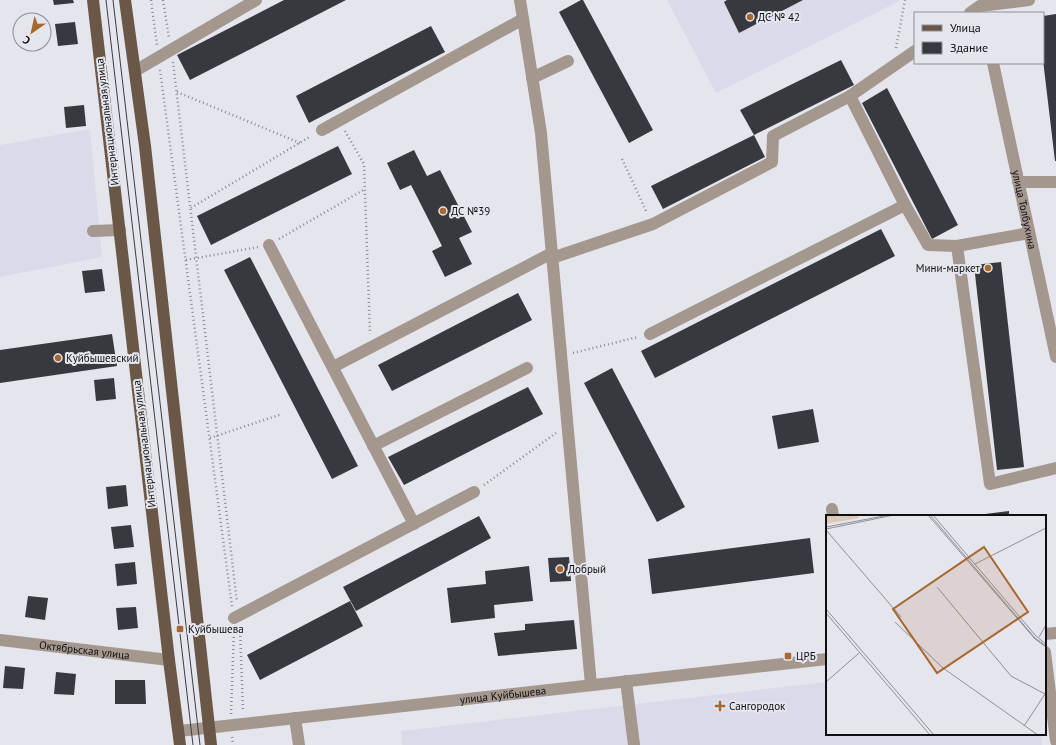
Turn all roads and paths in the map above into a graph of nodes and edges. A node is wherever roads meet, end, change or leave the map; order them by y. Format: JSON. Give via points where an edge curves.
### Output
{"nodes":[{"id":1,"x":93,"y":0,"type":"edge"},
{"id":2,"x":125,"y":0,"type":"edge"},
{"id":3,"x":151,"y":0,"type":"edge"},
{"id":4,"x":163,"y":0,"type":"edge"},
{"id":5,"x":256,"y":0,"type":"edge"},
{"id":6,"x":520,"y":0,"type":"edge"},
{"id":7,"x":905,"y":0,"type":"edge"},
{"id":8,"x":1029,"y":0,"type":"edge"},
{"id":9,"x":980,"y":6,"type":"edge"},
{"id":10,"x":971,"y":12,"type":"edge"},
{"id":11,"x":523,"y":19,"type":"junction"},
{"id":12,"x":172,"y":51,"type":"junction"},
{"id":13,"x":914,"y":52,"type":"edge"},
{"id":14,"x":158,"y":59,"type":"junction"},
{"id":15,"x":568,"y":61,"type":"dead end"},
{"id":16,"x":993,"y":64,"type":"edge"},
{"id":17,"x":892,"y":67,"type":"junction"},
{"id":18,"x":135,"y":72,"type":"junction"},
{"id":19,"x":532,"y":78,"type":"junction"},
{"id":20,"x":177,"y":92,"type":"junction"},
{"id":21,"x":850,"y":96,"type":"junction"},
{"id":22,"x":339,"y":120,"type":"junction"},
{"id":23,"x":322,"y":130,"type":"joint"},
{"id":24,"x":300,"y":143,"type":"junction"},
{"id":25,"x":622,"y":159,"type":"dead end"},
{"id":26,"x":1018,"y":182,"type":"junction"},
{"id":27,"x":1056,"y":182,"type":"edge"},
{"id":28,"x":365,"y":189,"type":"junction"},
{"id":29,"x":905,"y":205,"type":"junction"},
{"id":30,"x":191,"y":208,"type":"junction"},
{"id":31,"x":653,"y":224,"type":"junction"},
{"id":32,"x":120,"y":230,"type":"junction"},
{"id":33,"x":93,"y":231,"type":"dead end"},
{"id":34,"x":1029,"y":233,"type":"junction"},
{"id":35,"x":269,"y":245,"type":"junction"},
{"id":36,"x":957,"y":246,"type":"junction"},
{"id":37,"x":552,"y":256,"type":"junction"},
{"id":38,"x":197,"y":259,"type":"junction"},
{"id":39,"x":186,"y":260,"type":"junction"},
{"id":40,"x":650,"y":334,"type":"joint"},
{"id":41,"x":371,"y":347,"type":"junction"},
{"id":42,"x":561,"y":356,"type":"junction"},
{"id":43,"x":1056,"y":356,"type":"edge"},
{"id":44,"x":333,"y":367,"type":"junction"},
{"id":45,"x":527,"y":368,"type":"dead end"},
{"id":46,"x":282,"y":414,"type":"dead end"},
{"id":47,"x":568,"y":424,"type":"junction"},
{"id":48,"x":218,"y":434,"type":"junction"},
{"id":49,"x":210,"y":438,"type":"junction"},
{"id":50,"x":373,"y":446,"type":"junction"},
{"id":51,"x":1056,"y":468,"type":"edge"},
{"id":52,"x":474,"y":492,"type":"joint"},
{"id":53,"x":414,"y":524,"type":"junction"},
{"id":54,"x":236,"y":617,"type":"junction"},
{"id":55,"x":1056,"y":633,"type":"edge"},
{"id":56,"x":1046,"y":634,"type":"edge"},
{"id":57,"x":0,"y":640,"type":"edge"},
{"id":58,"x":826,"y":659,"type":"edge"},
{"id":59,"x":169,"y":660,"type":"junction"},
{"id":60,"x":1046,"y":660,"type":"edge"},
{"id":61,"x":626,"y":681,"type":"junction"},
{"id":62,"x":591,"y":685,"type":"junction"},
{"id":63,"x":295,"y":718,"type":"junction"},
{"id":64,"x":244,"y":724,"type":"junction"},
{"id":65,"x":230,"y":725,"type":"junction"},
{"id":66,"x":209,"y":728,"type":"junction"},
{"id":67,"x":179,"y":731,"type":"junction"},
{"id":68,"x":1056,"y":741,"type":"edge"},
{"id":69,"x":180,"y":745,"type":"edge"},
{"id":70,"x":211,"y":745,"type":"edge"},
{"id":71,"x":233,"y":745,"type":"edge"},
{"id":72,"x":300,"y":745,"type":"edge"},
{"id":73,"x":634,"y":745,"type":"edge"}],
"edges":[{"from":1,"to":32,"type":"main road","name":"Интернациональная улица"},
{"from":2,"to":18,"type":"main road"},
{"from":3,"to":14,"type":"path"},
{"from":4,"to":12,"type":"path"},
{"from":5,"to":12,"type":"street"},
{"from":6,"to":11,"type":"street"},
{"from":7,"to":17,"type":"path"},
{"from":8,"to":9,"type":"street"},
{"from":9,"to":10,"type":"street"},
{"from":11,"to":19,"type":"street"},
{"from":11,"to":22,"type":"street"},
{"from":12,"to":14,"type":"street"},
{"from":12,"to":20,"type":"path"},
{"from":13,"to":17,"type":"street"},
{"from":14,"to":18,"type":"street"},
{"from":14,"to":39,"type":"path"},
{"from":15,"to":19,"type":"street"},
{"from":16,"to":26,"type":"street","name":"улица Толбухина"},
{"from":17,"to":21,"type":"street"},
{"from":18,"to":66,"type":"main road"},
{"from":19,"to":37,"type":"street","via":[[541,133]]},
{"from":20,"to":24,"type":"path"},
{"from":20,"to":30,"type":"path"},
{"from":21,"to":29,"type":"street"},
{"from":21,"to":31,"type":"street","via":[[773,136],[772,162]]},
{"from":22,"to":23,"type":"street"},
{"from":22,"to":28,"type":"path","via":[[364,164]]},
{"from":23,"to":24,"type":"path"},
{"from":24,"to":30,"type":"path"},
{"from":25,"to":31,"type":"path"},
{"from":26,"to":27,"type":"street"},
{"from":26,"to":34,"type":"street","name":"улица Толбухина"},
{"from":28,"to":35,"type":"path"},
{"from":28,"to":41,"type":"path"},
{"from":29,"to":36,"type":"street","via":[[928,245]]},
{"from":29,"to":40,"type":"street"},
{"from":30,"to":38,"type":"path"},
{"from":31,"to":37,"type":"street"},
{"from":32,"to":33,"type":"street"},
{"from":32,"to":59,"type":"main road","name":"Интернациональная улица"},
{"from":34,"to":36,"type":"street"},
{"from":34,"to":43,"type":"street","name":"улица Толбухина"},
{"from":35,"to":38,"type":"path"},
{"from":35,"to":44,"type":"street"},
{"from":36,"to":51,"type":"street","via":[[990,484]]},
{"from":37,"to":41,"type":"street"},
{"from":37,"to":42,"type":"street"},
{"from":38,"to":39,"type":"path"},
{"from":38,"to":48,"type":"path"},
{"from":39,"to":49,"type":"path"},
{"from":40,"to":42,"type":"path"},
{"from":41,"to":44,"type":"street"},
{"from":42,"to":47,"type":"street"},
{"from":44,"to":50,"type":"street"},
{"from":45,"to":50,"type":"street"},
{"from":46,"to":48,"type":"path"},
{"from":47,"to":52,"type":"path"},
{"from":47,"to":62,"type":"street"},
{"from":48,"to":49,"type":"path"},
{"from":48,"to":54,"type":"path"},
{"from":49,"to":54,"type":"path"},
{"from":50,"to":53,"type":"street"},
{"from":52,"to":53,"type":"street"},
{"from":53,"to":54,"type":"street"},
{"from":54,"to":64,"type":"path"},
{"from":54,"to":65,"type":"path"},
{"from":55,"to":56,"type":"street"},
{"from":57,"to":59,"type":"street","name":"Октябрьская улица"},
{"from":58,"to":61,"type":"street","name":"улица Куйбышева"},
{"from":59,"to":67,"type":"main road","name":"Интернациональная улица"},
{"from":60,"to":68,"type":"street"},
{"from":61,"to":62,"type":"street","name":"улица Куйбышева"},
{"from":61,"to":73,"type":"street"},
{"from":62,"to":63,"type":"street","name":"улица Куйбышева"},
{"from":63,"to":64,"type":"street","name":"улица Куйбышева"},
{"from":63,"to":72,"type":"street"},
{"from":64,"to":65,"type":"street","name":"улица Куйбышева"},
{"from":65,"to":66,"type":"street","name":"улица Куйбышева"},
{"from":65,"to":71,"type":"path"},
{"from":66,"to":67,"type":"street","name":"улица Куйбышева"},
{"from":66,"to":70,"type":"main road"},
{"from":67,"to":69,"type":"main road","name":"Интернациональная улица"}]}
